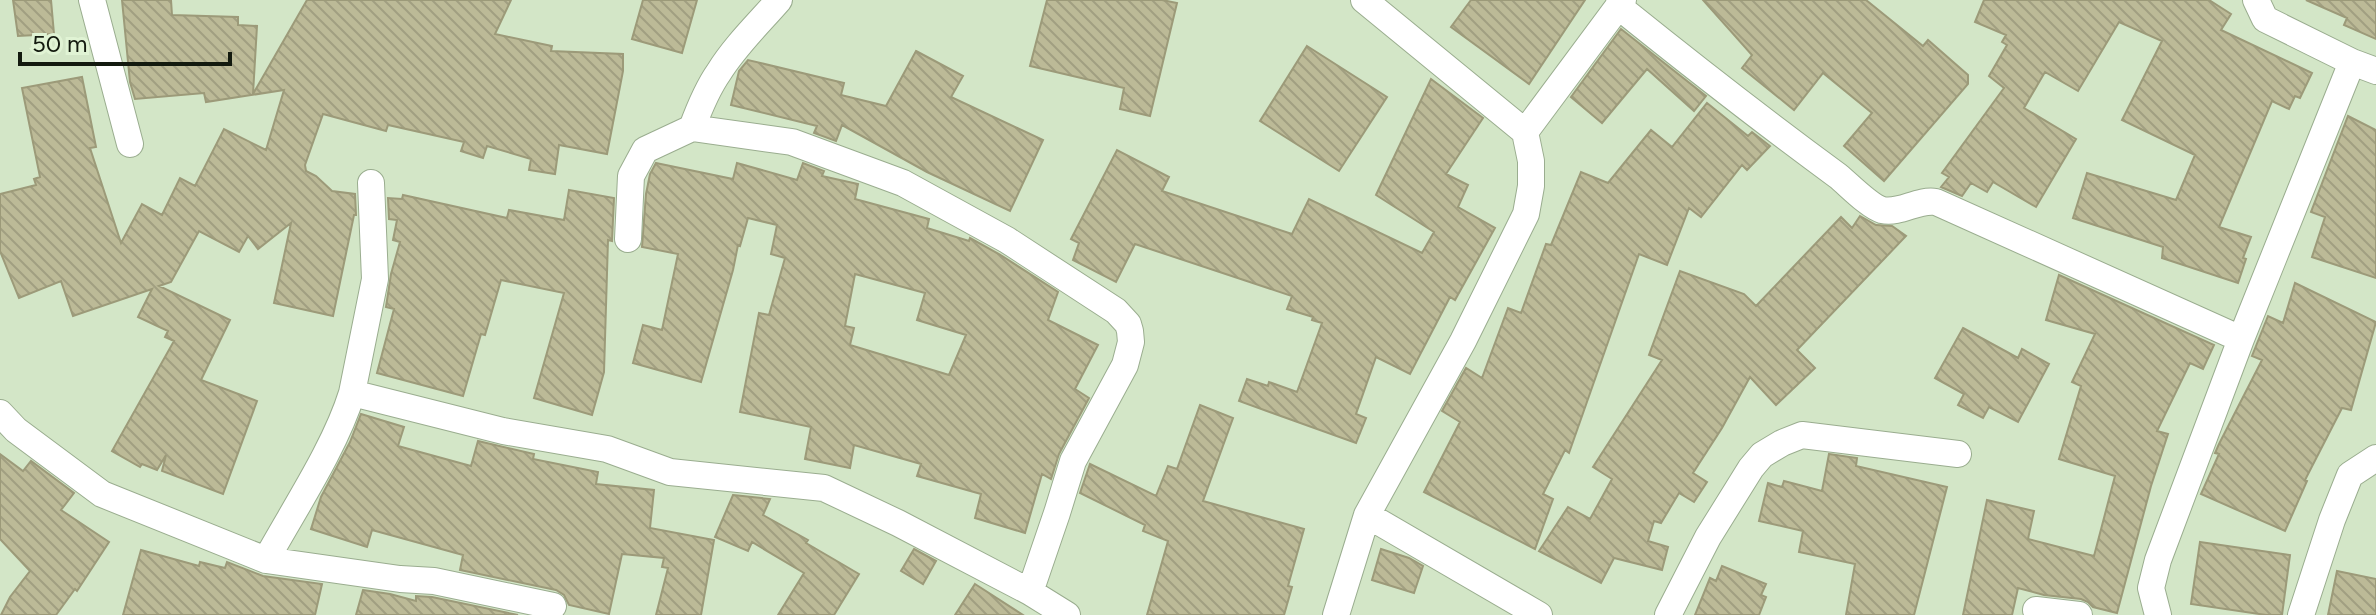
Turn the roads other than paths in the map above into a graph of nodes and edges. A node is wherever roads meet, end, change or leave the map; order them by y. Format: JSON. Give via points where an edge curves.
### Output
{"nodes":[{"id":1,"x":92,"y":0,"type":"edge"},
{"id":2,"x":779,"y":0,"type":"edge"},
{"id":3,"x":1364,"y":0,"type":"edge"},
{"id":4,"x":2256,"y":0,"type":"edge"},
{"id":5,"x":1620,"y":3,"type":"edge"},
{"id":6,"x":2364,"y":67,"type":"edge"},
{"id":7,"x":692,"y":128,"type":"junction"},
{"id":8,"x":1525,"y":132,"type":"junction"},
{"id":9,"x":130,"y":144,"type":"dead end"},
{"id":10,"x":371,"y":183,"type":"dead end"},
{"id":11,"x":628,"y":239,"type":"dead end"},
{"id":12,"x":2241,"y":339,"type":"junction"},
{"id":13,"x":352,"y":393,"type":"junction"},
{"id":14,"x":0,"y":413,"type":"edge"},
{"id":15,"x":1958,"y":454,"type":"dead end"},
{"id":16,"x":2376,"y":458,"type":"edge"},
{"id":17,"x":1367,"y":515,"type":"junction"},
{"id":18,"x":266,"y":560,"type":"junction"},
{"id":19,"x":1030,"y":592,"type":"junction"},
{"id":20,"x":553,"y":606,"type":"dead end"},
{"id":21,"x":2036,"y":610,"type":"dead end"},
{"id":22,"x":1067,"y":615,"type":"edge"},
{"id":23,"x":1336,"y":615,"type":"edge"},
{"id":24,"x":1539,"y":615,"type":"edge"},
{"id":25,"x":1668,"y":615,"type":"edge"},
{"id":26,"x":2079,"y":615,"type":"edge"},
{"id":27,"x":2158,"y":615,"type":"edge"},
{"id":28,"x":2301,"y":615,"type":"edge"}],
"edges":[{"from":1,"to":9,"type":"street"},
{"from":2,"to":7,"type":"street","via":[[718,72]]},
{"from":3,"to":8,"type":"street"},
{"from":4,"to":6,"type":"street","via":[[2265,19]]},
{"from":5,"to":8,"type":"street"},
{"from":5,"to":12,"type":"street","via":[[1875,207],[1895,211],[1936,202]]},
{"from":6,"to":12,"type":"street"},
{"from":7,"to":11,"type":"street","via":[[645,150],[631,176]]},
{"from":7,"to":19,"type":"street","via":[[792,142],[903,183],[1007,240],[1128,324],[1131,342],[1125,365],[1073,461]]},
{"from":8,"to":17,"type":"street","via":[[1531,161],[1526,214]]},
{"from":10,"to":13,"type":"street","via":[[375,279]]},
{"from":12,"to":27,"type":"street","via":[[2158,560],[2151,588]]},
{"from":13,"to":18,"type":"street"},
{"from":13,"to":19,"type":"street","via":[[503,431],[607,449],[670,472],[824,488]]},
{"from":14,"to":18,"type":"street","via":[[102,494]]},
{"from":15,"to":25,"type":"street","via":[[1802,435],[1782,443],[1751,468]]},
{"from":16,"to":28,"type":"street","via":[[2350,475]]},
{"from":17,"to":23,"type":"street"},
{"from":17,"to":24,"type":"street"},
{"from":18,"to":20,"type":"street","via":[[434,581]]},
{"from":19,"to":22,"type":"street"},
{"from":21,"to":26,"type":"street"}]}
